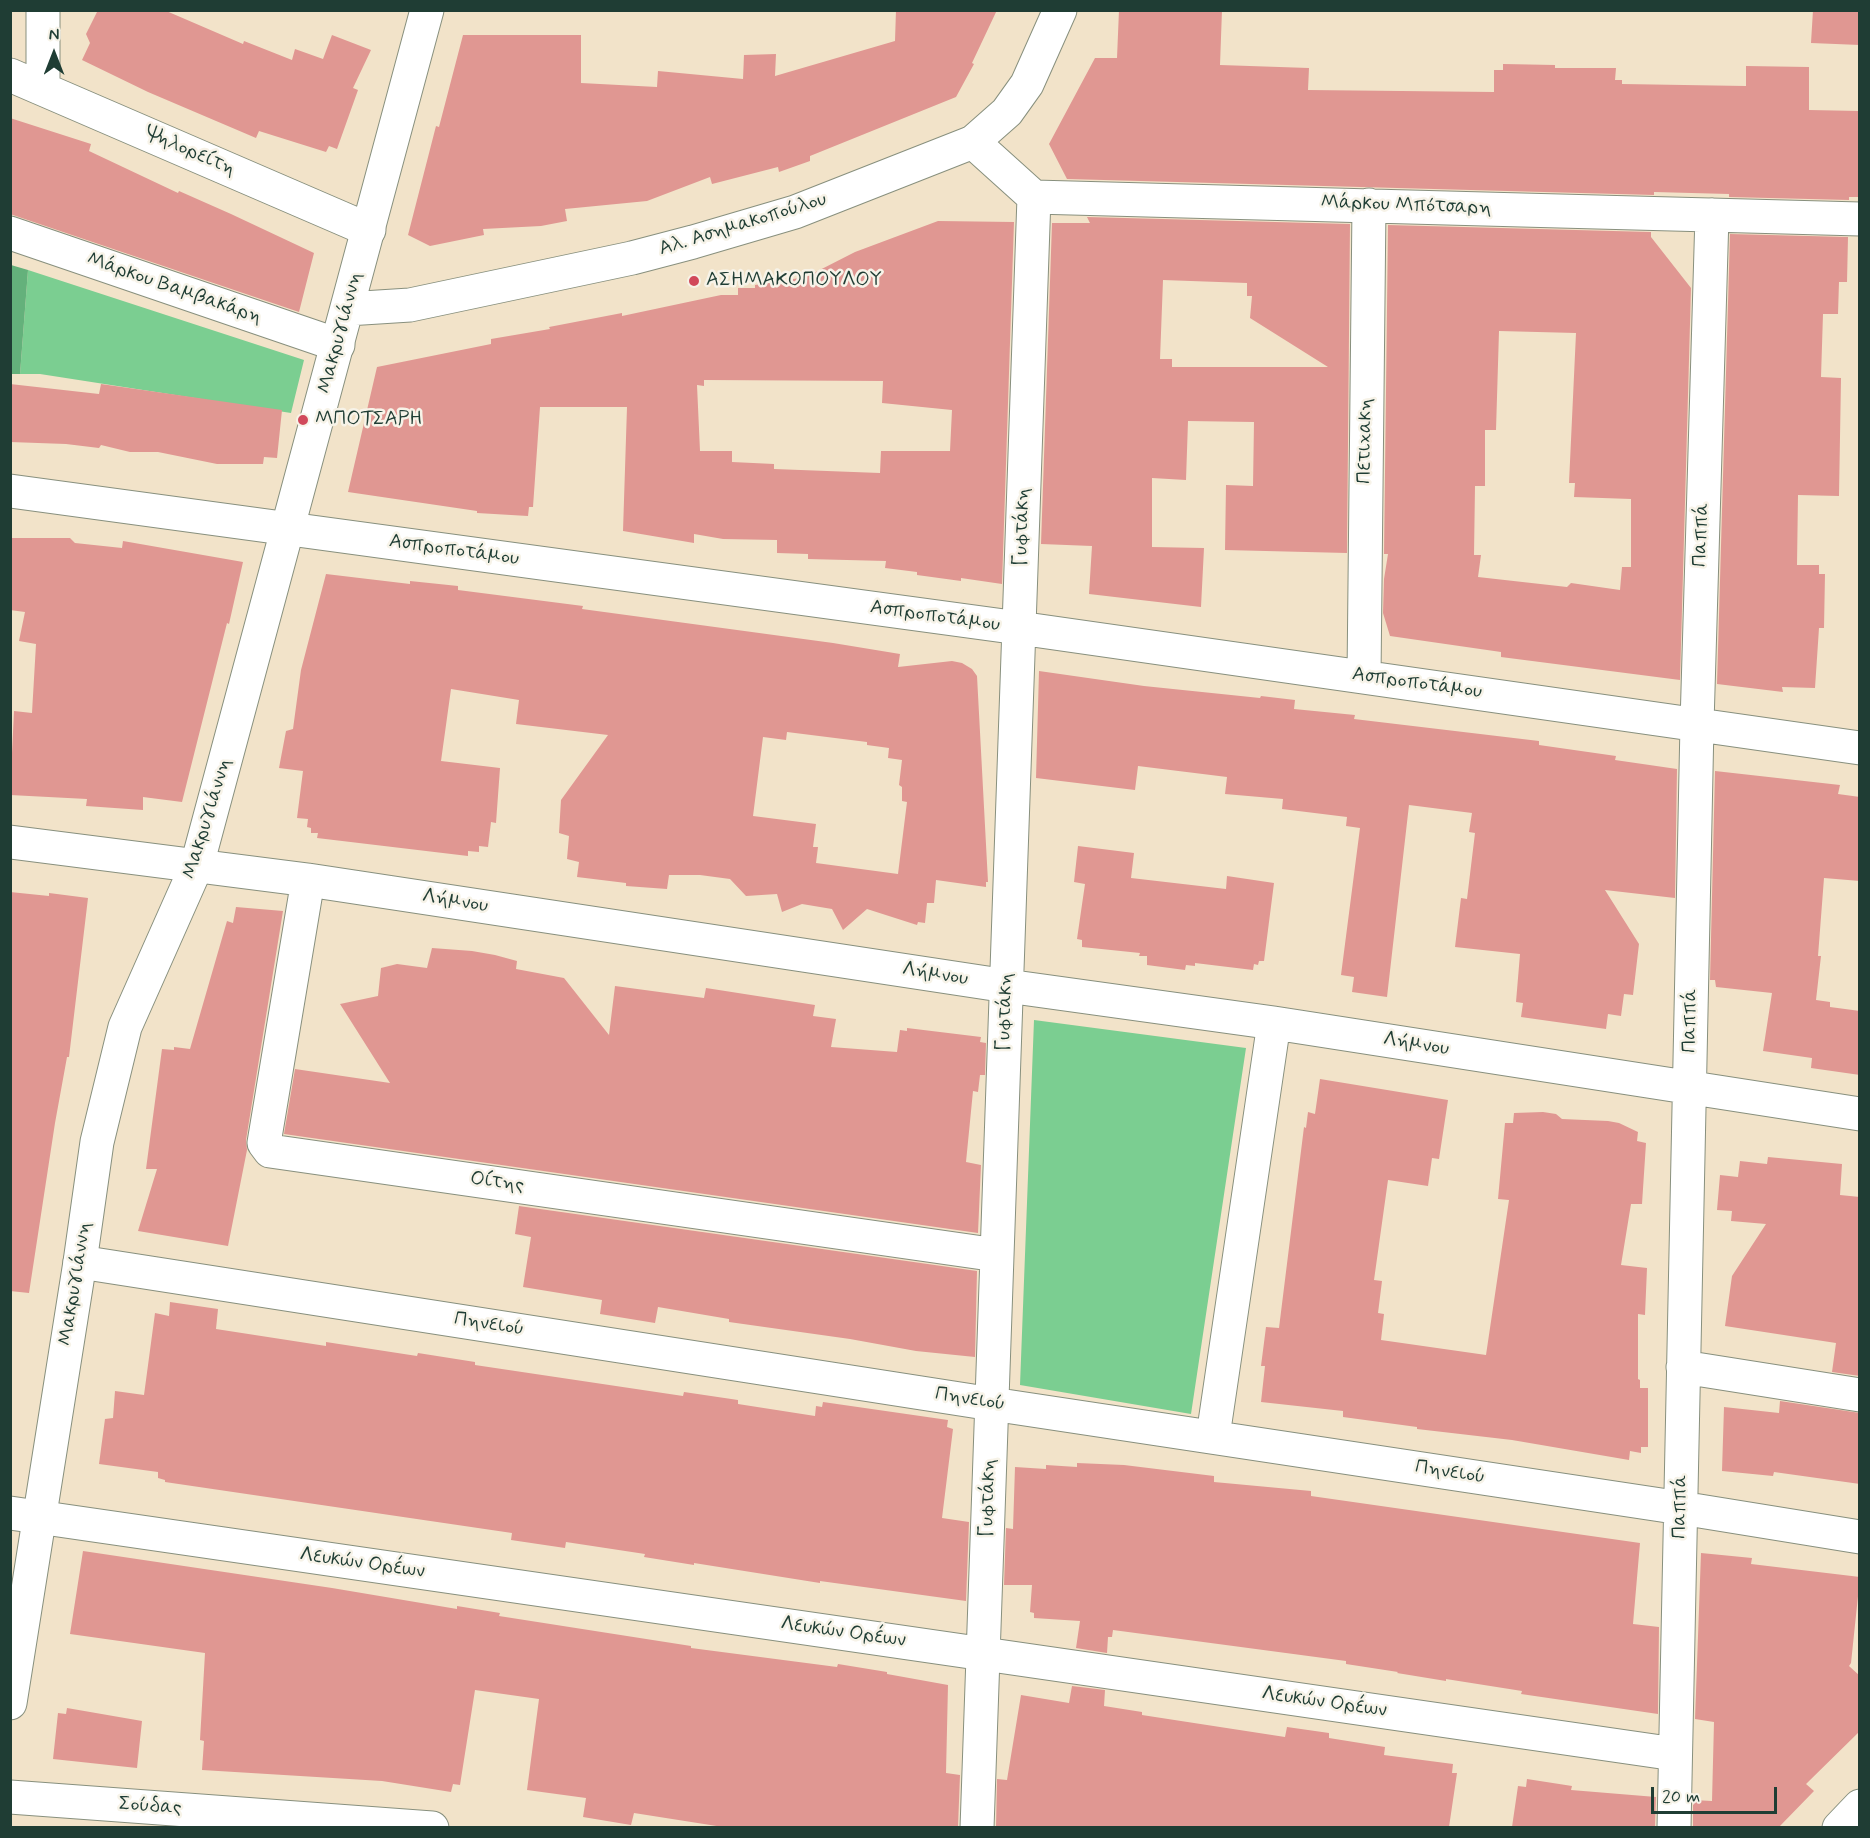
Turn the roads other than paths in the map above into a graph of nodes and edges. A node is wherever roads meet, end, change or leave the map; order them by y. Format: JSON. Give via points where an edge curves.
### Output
{"nodes":[{"id":1,"x":43,"y":10,"type":"edge"},
{"id":2,"x":428,"y":10,"type":"edge"},
{"id":3,"x":1060,"y":10,"type":"edge"},
{"id":4,"x":10,"y":75,"type":"edge"},
{"id":5,"x":43,"y":87,"type":"junction"},
{"id":6,"x":973,"y":142,"type":"junction"},
{"id":7,"x":1034,"y":197,"type":"junction"},
{"id":8,"x":1369,"y":205,"type":"junction"},
{"id":9,"x":1712,"y":215,"type":"junction"},
{"id":10,"x":1860,"y":219,"type":"edge"},
{"id":11,"x":369,"y":230,"type":"junction"},
{"id":12,"x":10,"y":233,"type":"edge"},
{"id":13,"x":347,"y":309,"type":"junction"},
{"id":14,"x":338,"y":345,"type":"junction"},
{"id":15,"x":10,"y":491,"type":"edge"},
{"id":16,"x":288,"y":529,"type":"junction"},
{"id":17,"x":1019,"y":628,"type":"junction"},
{"id":18,"x":1364,"y":677,"type":"junction"},
{"id":19,"x":1697,"y":724,"type":"junction"},
{"id":20,"x":1860,"y":747,"type":"edge"},
{"id":21,"x":10,"y":842,"type":"edge"},
{"id":22,"x":197,"y":865,"type":"junction"},
{"id":23,"x":308,"y":880,"type":"junction"},
{"id":24,"x":1007,"y":986,"type":"junction"},
{"id":25,"x":1274,"y":1023,"type":"junction"},
{"id":26,"x":1689,"y":1088,"type":"junction"},
{"id":27,"x":1860,"y":1114,"type":"edge"},
{"id":28,"x":997,"y":1256,"type":"junction"},
{"id":29,"x":80,"y":1262,"type":"junction"},
{"id":30,"x":1683,"y":1367,"type":"junction"},
{"id":31,"x":1860,"y":1395,"type":"edge"},
{"id":32,"x":992,"y":1404,"type":"junction"},
{"id":33,"x":1213,"y":1436,"type":"junction"},
{"id":34,"x":1681,"y":1508,"type":"junction"},
{"id":35,"x":25,"y":1516,"type":"edge"},
{"id":36,"x":1860,"y":1537,"type":"edge"},
{"id":37,"x":983,"y":1654,"type":"junction"},
{"id":38,"x":10,"y":1703,"type":"edge"},
{"id":39,"x":1675,"y":1754,"type":"junction"},
{"id":40,"x":10,"y":1797,"type":"edge"},
{"id":41,"x":1860,"y":1806,"type":"edge"},
{"id":42,"x":432,"y":1827,"type":"edge"},
{"id":43,"x":977,"y":1827,"type":"edge"},
{"id":44,"x":1674,"y":1827,"type":"edge"},
{"id":45,"x":1839,"y":1827,"type":"edge"}],
"edges":[{"from":1,"to":5,"type":"street"},
{"from":2,"to":11,"type":"street","name":"Μακρυγιάννη"},
{"from":3,"to":6,"type":"street","name":"Αλ. Ασημακοπούλου","via":[[1027,84],[1007,112]]},
{"from":4,"to":5,"type":"street","name":"Ψηλορείτη"},
{"from":5,"to":11,"type":"street","name":"Ψηλορείτη"},
{"from":6,"to":7,"type":"street"},
{"from":6,"to":13,"type":"street","name":"Αλ. Ασημακοπούλου","via":[[795,212],[683,245],[411,305]]},
{"from":7,"to":8,"type":"street","name":"Μάρκου Μπότσαρη"},
{"from":7,"to":17,"type":"street","name":"Γυφτάκη"},
{"from":8,"to":9,"type":"street","name":"Μάρκου Μπότσαρη"},
{"from":8,"to":18,"type":"street","name":"Πετιχακη"},
{"from":9,"to":10,"type":"street","name":"Μάρκου Μπότσαρη"},
{"from":9,"to":19,"type":"street","name":"Παππά"},
{"from":11,"to":13,"type":"street","name":"Μακρυγιάννη"},
{"from":12,"to":14,"type":"street","name":"Μάρκου Βαμβακάρη"},
{"from":13,"to":14,"type":"street","name":"Μακρυγιάννη"},
{"from":14,"to":16,"type":"street","name":"Μακρυγιάννη"},
{"from":15,"to":16,"type":"street","name":"Ασπροποτάμου"},
{"from":16,"to":17,"type":"street","name":"Ασπροποτάμου"},
{"from":16,"to":22,"type":"street","name":"Μακρυγιάννη"},
{"from":17,"to":18,"type":"street","name":"Ασπροποτάμου"},
{"from":17,"to":24,"type":"street","name":"Γυφτάκη"},
{"from":18,"to":19,"type":"street","name":"Ασπροποτάμου"},
{"from":19,"to":20,"type":"street","name":"Ασπροποτάμου"},
{"from":19,"to":26,"type":"street","name":"Παππά"},
{"from":21,"to":22,"type":"street","name":"Λήμνου"},
{"from":22,"to":23,"type":"street","name":"Λήμνου"},
{"from":22,"to":29,"type":"street","name":"Μακρυγιάννη","via":[[125,1027],[97,1142]]},
{"from":23,"to":24,"type":"street","name":"Λήμνου"},
{"from":23,"to":28,"type":"street","name":"Οίτης","via":[[264,1143],[270,1151]]},
{"from":24,"to":25,"type":"street","name":"Λήμνου"},
{"from":24,"to":28,"type":"street","name":"Γυφτάκη"},
{"from":25,"to":26,"type":"street","name":"Λήμνου"},
{"from":25,"to":33,"type":"street"},
{"from":26,"to":27,"type":"street","name":"Λήμνου"},
{"from":26,"to":30,"type":"street","name":"Παππά"},
{"from":28,"to":32,"type":"street","name":"Γυφτάκη"},
{"from":29,"to":32,"type":"street","name":"Πηνειού"},
{"from":29,"to":35,"type":"street","name":"Μακρυγιάννη"},
{"from":30,"to":31,"type":"street"},
{"from":30,"to":34,"type":"street","name":"Παππά"},
{"from":32,"to":33,"type":"street","name":"Πηνειού"},
{"from":32,"to":37,"type":"street","name":"Γυφτάκη"},
{"from":33,"to":34,"type":"street","name":"Πηνειού"},
{"from":34,"to":36,"type":"street","name":"Πηνειού"},
{"from":34,"to":39,"type":"street","name":"Παππά"},
{"from":35,"to":37,"type":"street","name":"Λευκών Ορέων"},
{"from":35,"to":38,"type":"street","name":"Μακρυγιάννη"},
{"from":37,"to":39,"type":"street","name":"Λευκών Ορέων"},
{"from":37,"to":43,"type":"street","name":"Γυφτάκη"},
{"from":39,"to":44,"type":"street","name":"Παππά"},
{"from":40,"to":42,"type":"street","name":"Σούδας"},
{"from":41,"to":45,"type":"street"}]}
